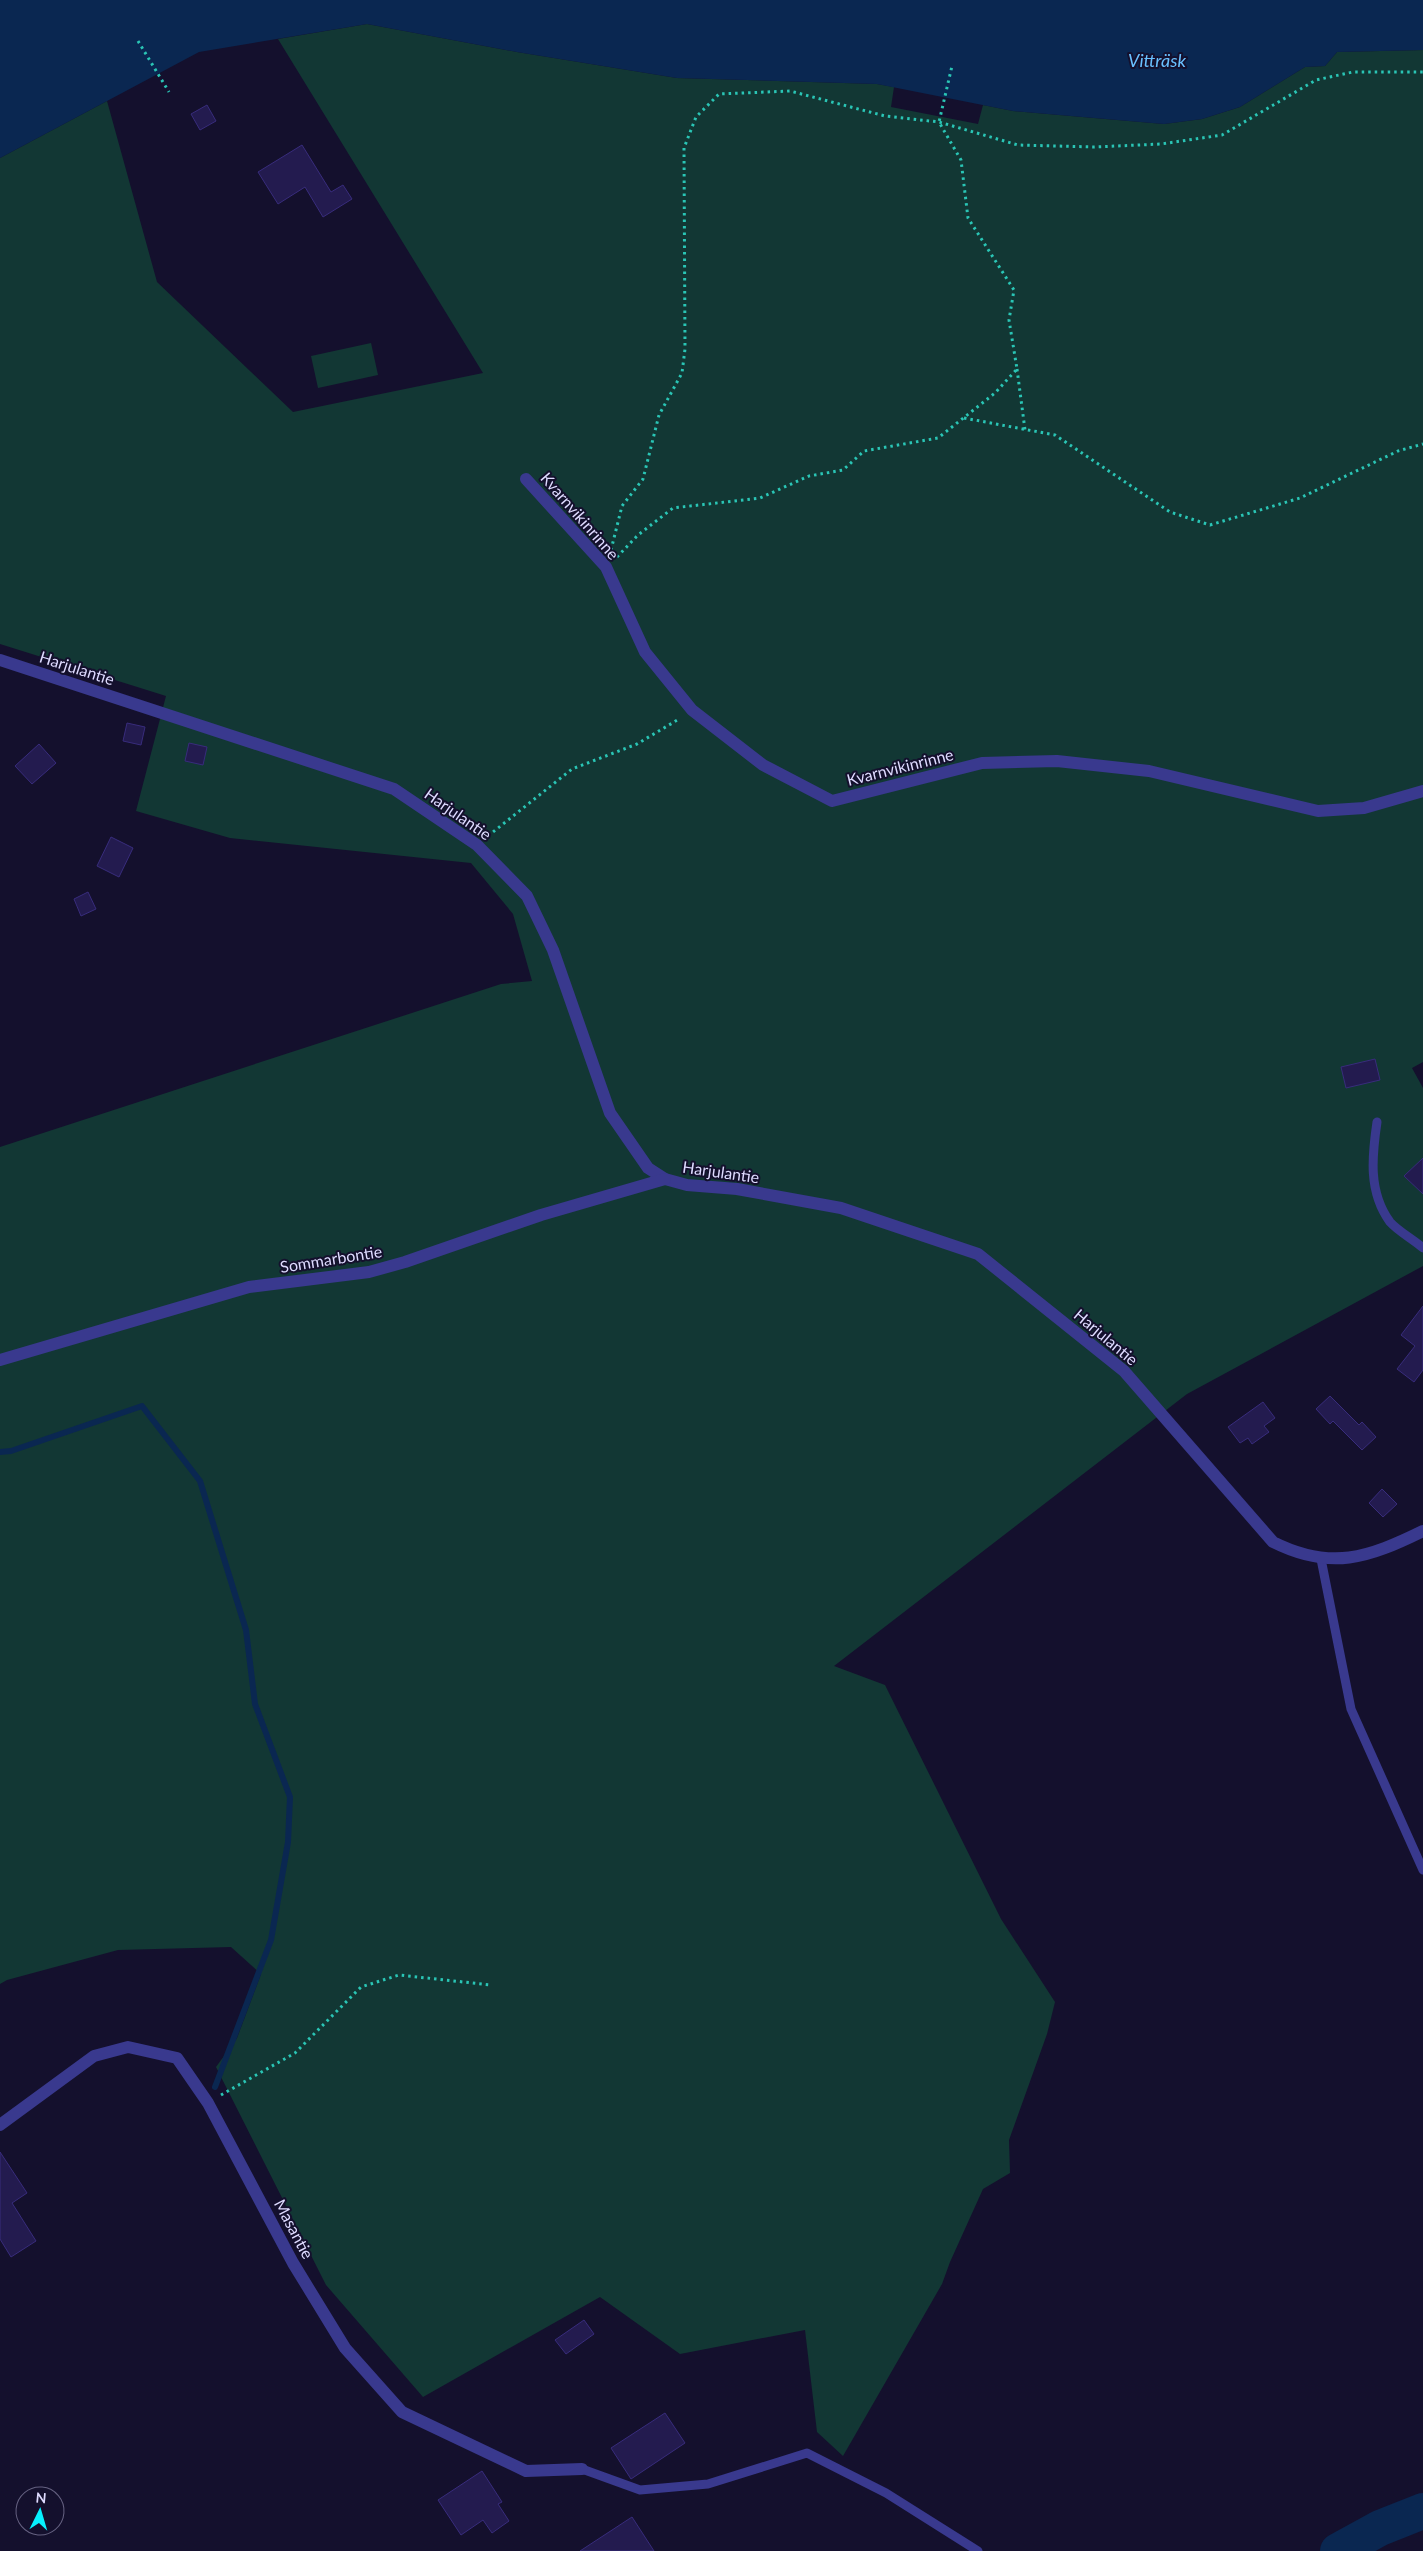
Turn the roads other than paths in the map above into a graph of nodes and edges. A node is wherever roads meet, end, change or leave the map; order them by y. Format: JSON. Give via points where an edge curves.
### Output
{"nodes":[{"id":1,"x":526,"y":478,"type":"dead end"},
{"id":2,"x":0,"y":660,"type":"edge"},
{"id":3,"x":1423,"y":791,"type":"edge"},
{"id":4,"x":1377,"y":1122,"type":"dead end"},
{"id":5,"x":665,"y":1179,"type":"junction"},
{"id":6,"x":1423,"y":1248,"type":"edge"},
{"id":7,"x":0,"y":1360,"type":"edge"},
{"id":8,"x":1423,"y":1531,"type":"edge"},
{"id":9,"x":1321,"y":1559,"type":"junction"},
{"id":10,"x":1423,"y":1870,"type":"edge"},
{"id":11,"x":0,"y":2125,"type":"edge"},
{"id":12,"x":582,"y":2469,"type":"joint"},
{"id":13,"x":978,"y":2551,"type":"edge"}],
"edges":[{"from":1,"to":3,"type":"street","name":"Kvarnvikinrinne","via":[[606,567],[645,652],[692,710],[763,765],[832,801],[982,763],[1057,761],[1149,771],[1318,810],[1364,808]]},
{"from":2,"to":5,"type":"street","name":"Harjulantie","via":[[394,789],[477,845],[527,896],[553,950],[610,1113],[648,1168]]},
{"from":4,"to":6,"type":"lane","via":[[1372,1158],[1379,1201],[1391,1223]]},
{"from":5,"to":7,"type":"street","name":"Sommarbontie","via":[[541,1215],[369,1272],[250,1287]]},
{"from":5,"to":9,"type":"street","name":"Harjulantie","via":[[841,1208],[978,1254],[1124,1371],[1273,1542],[1294,1553]]},
{"from":8,"to":9,"type":"street","name":"Harjulantie","via":[[1360,1557]]},
{"from":9,"to":10,"type":"lane","via":[[1351,1709]]},
{"from":11,"to":12,"type":"street","name":"Masantie","via":[[94,2056],[128,2047],[177,2058],[208,2103],[293,2263],[345,2348],[402,2412],[526,2471]]},
{"from":12,"to":13,"type":"lane","via":[[640,2490],[708,2484],[807,2453],[886,2493]]}]}
